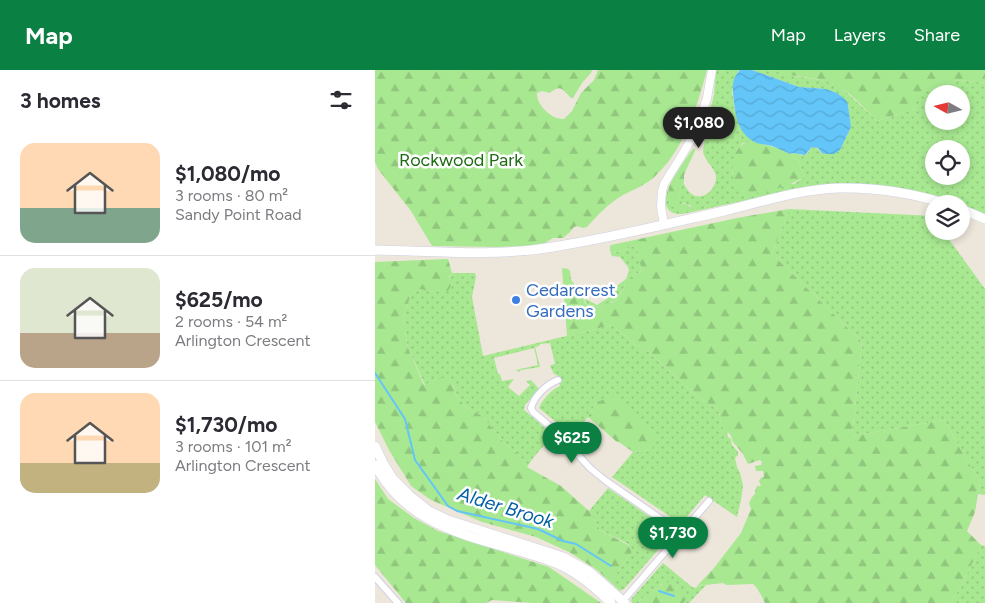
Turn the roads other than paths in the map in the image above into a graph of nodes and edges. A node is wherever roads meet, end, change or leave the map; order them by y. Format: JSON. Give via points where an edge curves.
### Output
{"nodes":[{"id":1,"x":712,"y":70,"type":"edge"},
{"id":2,"x":925,"y":197,"type":"edge"},
{"id":3,"x":970,"y":213,"type":"edge"},
{"id":4,"x":985,"y":219,"type":"edge"},
{"id":5,"x":664,"y":225,"type":"junction"},
{"id":6,"x":375,"y":250,"type":"edge"},
{"id":7,"x":558,"y":380,"type":"dead end"},
{"id":8,"x":375,"y":446,"type":"edge"},
{"id":9,"x":375,"y":465,"type":"edge"},
{"id":10,"x":709,"y":501,"type":"dead end"},
{"id":11,"x":681,"y":533,"type":"junction"},
{"id":12,"x":375,"y":576,"type":"edge"},
{"id":13,"x":623,"y":602,"type":"edge"},
{"id":14,"x":398,"y":603,"type":"edge"},
{"id":15,"x":611,"y":603,"type":"edge"}],
"edges":[{"from":1,"to":5,"type":"street","via":[[698,125],[664,184],[661,207]]},
{"from":2,"to":5,"type":"main road","via":[[888,190],[829,189]]},
{"from":3,"to":4,"type":"main road"},
{"from":5,"to":6,"type":"main road","via":[[525,251]]},
{"from":7,"to":11,"type":"street","via":[[549,384],[533,402],[533,412],[559,434],[590,468]]},
{"from":8,"to":13,"type":"main road","via":[[393,479],[429,511],[563,557],[590,572]]},
{"from":9,"to":15,"type":"main road","via":[[394,492],[427,519],[442,527],[556,563],[585,579]]},
{"from":10,"to":11,"type":"street"},
{"from":11,"to":13,"type":"street"},
{"from":12,"to":14,"type":"street"}]}
